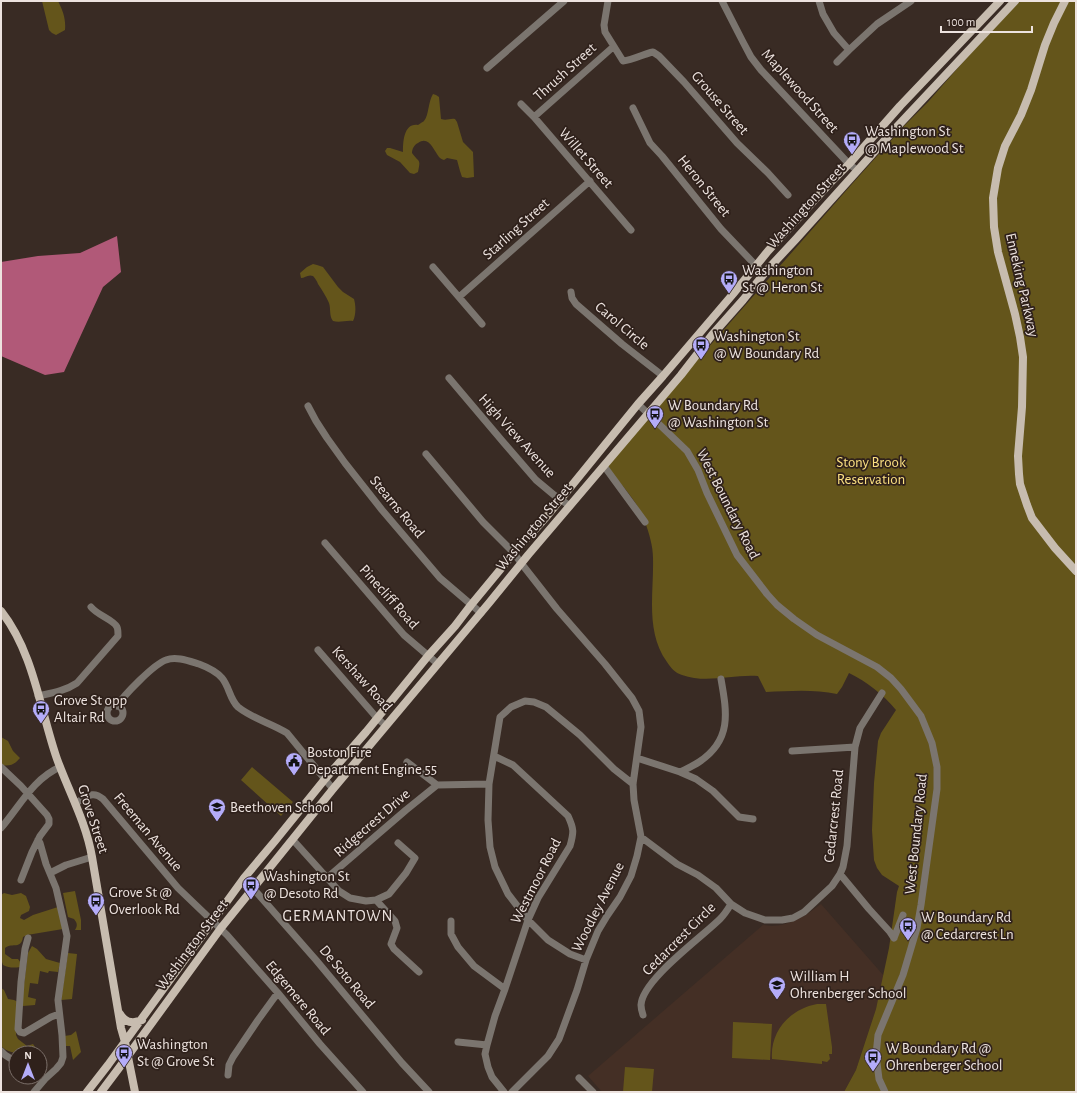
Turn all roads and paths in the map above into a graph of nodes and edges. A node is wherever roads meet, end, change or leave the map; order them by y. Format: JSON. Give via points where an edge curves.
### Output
{"nodes":[{"id":1,"x":564,"y":1,"type":"edge"},
{"id":2,"x":608,"y":1,"type":"edge"},
{"id":3,"x":722,"y":1,"type":"edge"},
{"id":4,"x":819,"y":1,"type":"edge"},
{"id":5,"x":911,"y":1,"type":"edge"},
{"id":6,"x":1000,"y":1,"type":"edge"},
{"id":7,"x":1016,"y":1,"type":"edge"},
{"id":8,"x":1065,"y":1,"type":"edge"},
{"id":9,"x":613,"y":47,"type":"junction"},
{"id":10,"x":849,"y":50,"type":"junction"},
{"id":11,"x":837,"y":62,"type":"dead end"},
{"id":12,"x":487,"y":68,"type":"dead end"},
{"id":13,"x":521,"y":104,"type":"dead end"},
{"id":14,"x":633,"y":108,"type":"dead end"},
{"id":15,"x":534,"y":117,"type":"junction"},
{"id":16,"x":849,"y":164,"type":"junction"},
{"id":17,"x":857,"y":170,"type":"junction"},
{"id":18,"x":590,"y":181,"type":"junction"},
{"id":19,"x":788,"y":195,"type":"dead end"},
{"id":20,"x":631,"y":230,"type":"dead end"},
{"id":21,"x":756,"y":265,"type":"junction"},
{"id":22,"x":433,"y":266,"type":"dead end"},
{"id":23,"x":764,"y":274,"type":"junction"},
{"id":24,"x":571,"y":292,"type":"dead end"},
{"id":25,"x":459,"y":297,"type":"junction"},
{"id":26,"x":482,"y":324,"type":"dead end"},
{"id":27,"x":663,"y":376,"type":"junction"},
{"id":28,"x":449,"y":378,"type":"dead end"},
{"id":29,"x":638,"y":404,"type":"junction"},
{"id":30,"x":308,"y":406,"type":"dead end"},
{"id":31,"x":647,"y":414,"type":"junction"},
{"id":32,"x":426,"y":454,"type":"dead end"},
{"id":33,"x":604,"y":466,"type":"junction"},
{"id":34,"x":561,"y":500,"type":"junction"},
{"id":35,"x":570,"y":506,"type":"junction"},
{"id":36,"x":645,"y":522,"type":"dead end"},
{"id":37,"x":325,"y":543,"type":"dead end"},
{"id":38,"x":514,"y":553,"type":"junction"},
{"id":39,"x":521,"y":563,"type":"junction"},
{"id":40,"x":1076,"y":571,"type":"edge"},
{"id":41,"x":471,"y":605,"type":"junction"},
{"id":42,"x":91,"y":607,"type":"dead end"},
{"id":43,"x":1,"y":612,"type":"edge"},
{"id":44,"x":481,"y":613,"type":"junction"},
{"id":45,"x":318,"y":650,"type":"dead end"},
{"id":46,"x":428,"y":656,"type":"junction"},
{"id":47,"x":438,"y":664,"type":"junction"},
{"id":48,"x":721,"y":679,"type":"dead end"},
{"id":49,"x":882,"y":692,"type":"dead end"},
{"id":50,"x":38,"y":696,"type":"junction"},
{"id":51,"x":117,"y":706,"type":"dead end"},
{"id":52,"x":377,"y":718,"type":"junction"},
{"id":53,"x":386,"y":726,"type":"junction"},
{"id":54,"x":855,"y":747,"type":"junction"},
{"id":55,"x":792,"y":751,"type":"dead end"},
{"id":56,"x":494,"y":756,"type":"junction"},
{"id":57,"x":637,"y":758,"type":"junction"},
{"id":58,"x":407,"y":762,"type":"dead end"},
{"id":59,"x":1,"y":767,"type":"edge"},
{"id":60,"x":60,"y":767,"type":"junction"},
{"id":61,"x":680,"y":772,"type":"junction"},
{"id":62,"x":325,"y":779,"type":"junction"},
{"id":63,"x":489,"y":784,"type":"junction"},
{"id":64,"x":633,"y":784,"type":"junction"},
{"id":65,"x":437,"y":785,"type":"junction"},
{"id":66,"x":333,"y":789,"type":"junction"},
{"id":67,"x":28,"y":793,"type":"junction"},
{"id":68,"x":75,"y":803,"type":"junction"},
{"id":69,"x":753,"y":819,"type":"dead end"},
{"id":70,"x":1,"y":828,"type":"edge"},
{"id":71,"x":641,"y":837,"type":"junction"},
{"id":72,"x":38,"y":840,"type":"junction"},
{"id":73,"x":293,"y":840,"type":"junction"},
{"id":74,"x":398,"y":843,"type":"dead end"},
{"id":75,"x":92,"y":857,"type":"junction"},
{"id":76,"x":50,"y":873,"type":"junction"},
{"id":77,"x":840,"y":874,"type":"junction"},
{"id":78,"x":244,"y":878,"type":"junction"},
{"id":79,"x":327,"y":878,"type":"junction"},
{"id":80,"x":22,"y":880,"type":"dead end"},
{"id":81,"x":253,"y":889,"type":"junction"},
{"id":82,"x":376,"y":900,"type":"junction"},
{"id":83,"x":731,"y":904,"type":"junction"},
{"id":84,"x":903,"y":915,"type":"dead end"},
{"id":85,"x":528,"y":920,"type":"junction"},
{"id":86,"x":213,"y":921,"type":"junction"},
{"id":87,"x":451,"y":921,"type":"dead end"},
{"id":88,"x":221,"y":928,"type":"junction"},
{"id":89,"x":28,"y":938,"type":"dead end"},
{"id":90,"x":586,"y":960,"type":"junction"},
{"id":91,"x":419,"y":972,"type":"dead end"},
{"id":92,"x":505,"y":989,"type":"junction"},
{"id":93,"x":278,"y":993,"type":"junction"},
{"id":94,"x":120,"y":1013,"type":"junction"},
{"id":95,"x":59,"y":1014,"type":"junction"},
{"id":96,"x":643,"y":1014,"type":"dead end"},
{"id":97,"x":142,"y":1020,"type":"junction"},
{"id":98,"x":125,"y":1042,"type":"junction"},
{"id":99,"x":458,"y":1042,"type":"dead end"},
{"id":100,"x":487,"y":1044,"type":"junction"},
{"id":101,"x":128,"y":1056,"type":"junction"},
{"id":102,"x":48,"y":1074,"type":"edge"},
{"id":103,"x":228,"y":1075,"type":"dead end"},
{"id":104,"x":579,"y":1078,"type":"dead end"},
{"id":105,"x":87,"y":1092,"type":"edge"},
{"id":106,"x":101,"y":1092,"type":"edge"},
{"id":107,"x":135,"y":1092,"type":"edge"},
{"id":108,"x":363,"y":1092,"type":"edge"},
{"id":109,"x":429,"y":1092,"type":"edge"},
{"id":110,"x":504,"y":1092,"type":"edge"},
{"id":111,"x":512,"y":1092,"type":"edge"},
{"id":112,"x":593,"y":1092,"type":"edge"},
{"id":113,"x":885,"y":1092,"type":"edge"}],
"edges":[{"from":1,"to":12,"type":"street"},
{"from":2,"to":9,"type":"street","via":[[604,25]]},
{"from":3,"to":16,"type":"street","name":"Maplewood Street","via":[[751,58]]},
{"from":4,"to":10,"type":"street","via":[[834,33]]},
{"from":5,"to":10,"type":"street","via":[[877,24]]},
{"from":6,"to":16,"type":"main road","name":"Washington Street","via":[[900,106]]},
{"from":7,"to":17,"type":"main road","name":"Washington Street"},
{"from":8,"to":40,"type":"main road","name":"Enneking Parkway","via":[[1045,45],[1022,115],[1006,146],[998,168],[993,198],[998,252],[1023,357],[1018,456],[1020,484],[1032,518]]},
{"from":9,"to":15,"type":"street","name":"Thrush Street"},
{"from":9,"to":19,"type":"street","name":"Grouse Street","via":[[623,61],[653,52],[659,56],[737,143]]},
{"from":10,"to":11,"type":"street"},
{"from":13,"to":15,"type":"street","name":"Willet Street"},
{"from":14,"to":21,"type":"street","name":"Heron Street","via":[[650,142],[721,229]]},
{"from":15,"to":18,"type":"street","name":"Willet Street"},
{"from":16,"to":17,"type":"street","name":"Maplewood Street"},
{"from":16,"to":21,"type":"main road","name":"Washington Street"},
{"from":17,"to":23,"type":"main road","name":"Washington Street"},
{"from":18,"to":20,"type":"street","name":"Willet Street"},
{"from":18,"to":25,"type":"street","name":"Starling Street"},
{"from":21,"to":23,"type":"street","name":"Heron Street"},
{"from":21,"to":27,"type":"main road","name":"Washington Street"},
{"from":22,"to":25,"type":"street"},
{"from":23,"to":31,"type":"main road","name":"Washington Street"},
{"from":24,"to":27,"type":"street","name":"Carol Circle","via":[[576,304]]},
{"from":25,"to":26,"type":"street"},
{"from":27,"to":29,"type":"main road","name":"Washington Street"},
{"from":28,"to":34,"type":"street","name":"High View Avenue","via":[[536,480]]},
{"from":29,"to":31,"type":"street","name":"West Boundary Road"},
{"from":29,"to":34,"type":"main road","name":"Washington Street"},
{"from":30,"to":41,"type":"street","name":"Stearns Road","via":[[327,438],[382,510],[440,578]]},
{"from":31,"to":33,"type":"main road","name":"Washington Street"},
{"from":31,"to":113,"type":"street","name":"West Boundary Road","via":[[686,451],[698,470],[737,555],[767,594],[794,619],[817,635],[877,667],[891,678],[921,716],[932,743],[937,767],[937,789],[922,905],[903,975],[878,1035],[876,1055],[879,1079]]},
{"from":32,"to":38,"type":"street","name":"Woodley Avenue","via":[[483,522]]},
{"from":33,"to":35,"type":"main road","name":"Washington Street"},
{"from":33,"to":36,"type":"street"},
{"from":34,"to":35,"type":"street","name":"High View Avenue"},
{"from":34,"to":38,"type":"main road","name":"Washington Street"},
{"from":35,"to":39,"type":"main road","name":"Washington Street"},
{"from":37,"to":46,"type":"street","name":"Pinecliff Road","via":[[404,635]]},
{"from":38,"to":39,"type":"street","name":"Woodley Avenue"},
{"from":38,"to":41,"type":"main road","name":"Washington Street"},
{"from":39,"to":44,"type":"main road","name":"Washington Street"},
{"from":39,"to":57,"type":"street","name":"Woodley Avenue","via":[[632,698],[641,727]]},
{"from":41,"to":44,"type":"street","name":"Stearns Road"},
{"from":41,"to":46,"type":"main road","name":"Washington Street"},
{"from":42,"to":50,"type":"street","via":[[96,613],[115,624],[118,636],[77,683],[70,688]]},
{"from":43,"to":50,"type":"main road","name":"Grove Street","via":[[20,643]]},
{"from":44,"to":47,"type":"main road","name":"Washington Street"},
{"from":45,"to":52,"type":"street","name":"Kershaw Road"},
{"from":46,"to":47,"type":"street","name":"Pinecliff Road"},
{"from":46,"to":52,"type":"main road","name":"Washington Street"},
{"from":47,"to":53,"type":"main road","name":"Washington Street"},
{"from":48,"to":61,"type":"street","via":[[726,719],[722,736],[715,749],[700,762]]},
{"from":49,"to":54,"type":"street","name":"Cedarcrest Road","via":[[860,728]]},
{"from":50,"to":60,"type":"main road","name":"Grove Street"},
{"from":51,"to":62,"type":"street","via":[[153,668],[165,660],[175,658],[212,669],[222,678],[237,706],[287,733]]},
{"from":52,"to":53,"type":"street","name":"Kershaw Road"},
{"from":52,"to":62,"type":"main road","name":"Washington Street"},
{"from":53,"to":66,"type":"main road","name":"Washington Street"},
{"from":54,"to":55,"type":"street"},
{"from":54,"to":77,"type":"street","name":"Cedarcrest Road","via":[[847,846]]},
{"from":56,"to":63,"type":"street"},
{"from":56,"to":64,"type":"street","via":[[500,717],[511,707],[525,701],[534,702],[546,707],[580,735]]},
{"from":56,"to":85,"type":"street","name":"Westmoor Road","via":[[513,765],[568,816],[573,827],[570,846],[538,898]]},
{"from":57,"to":61,"type":"street"},
{"from":57,"to":64,"type":"street","name":"Woodley Avenue"},
{"from":58,"to":65,"type":"street"},
{"from":59,"to":67,"type":"street"},
{"from":60,"to":67,"type":"street","via":[[43,776]]},
{"from":60,"to":68,"type":"main road","name":"Grove Street"},
{"from":61,"to":69,"type":"street","via":[[713,791],[739,817]]},
{"from":62,"to":66,"type":"street"},
{"from":62,"to":78,"type":"main road","name":"Washington Street"},
{"from":63,"to":65,"type":"street"},
{"from":63,"to":85,"type":"street","via":[[488,820],[495,867],[508,894]]},
{"from":64,"to":71,"type":"street","name":"Woodley Avenue"},
{"from":65,"to":79,"type":"street","name":"Ridgecrest Drive"},
{"from":66,"to":73,"type":"main road","name":"Washington Street"},
{"from":67,"to":70,"type":"street"},
{"from":67,"to":72,"type":"street","via":[[49,819],[49,824]]},
{"from":68,"to":75,"type":"main road","name":"Grove Street"},
{"from":68,"to":86,"type":"street","name":"Freeman Avenue","via":[[92,794],[101,797],[178,888]]},
{"from":71,"to":83,"type":"street","name":"Cedarcrest Road","via":[[716,888]]},
{"from":71,"to":90,"type":"street","name":"Woodley Avenue","via":[[631,876],[598,931]]},
{"from":72,"to":76,"type":"street"},
{"from":72,"to":80,"type":"street"},
{"from":73,"to":79,"type":"street","name":"Ridgecrest Drive"},
{"from":73,"to":81,"type":"main road","name":"Washington Street"},
{"from":74,"to":82,"type":"street","via":[[415,858],[389,894]]},
{"from":75,"to":76,"type":"street","via":[[66,864]]},
{"from":75,"to":94,"type":"main road","name":"Grove Street"},
{"from":76,"to":95,"type":"street","via":[[56,888],[66,936],[58,995]]},
{"from":77,"to":83,"type":"street","name":"Cedarcrest Road","via":[[819,899],[793,918],[765,920],[745,913]]},
{"from":77,"to":84,"type":"street","name":"West Boundary Road","via":[[894,938]]},
{"from":78,"to":81,"type":"street","name":"De Soto Road"},
{"from":78,"to":86,"type":"main road","name":"Washington Street"},
{"from":79,"to":82,"type":"street","via":[[350,898]]},
{"from":81,"to":88,"type":"main road","name":"Washington Street"},
{"from":81,"to":109,"type":"street","name":"De Soto Road"},
{"from":82,"to":91,"type":"street","via":[[396,921],[397,928],[390,944]]},
{"from":83,"to":96,"type":"street","name":"Cedarcrest Circle","via":[[721,918],[654,979],[641,1004]]},
{"from":85,"to":90,"type":"street","via":[[548,940],[570,954]]},
{"from":85,"to":92,"type":"street","name":"Westmoor Road"},
{"from":86,"to":88,"type":"street","name":"Edgemere Road"},
{"from":86,"to":97,"type":"main road","name":"Washington Street"},
{"from":87,"to":92,"type":"street","via":[[451,934],[458,947],[474,966]]},
{"from":88,"to":93,"type":"street","name":"Edgemere Road"},
{"from":88,"to":101,"type":"main road","name":"Washington Street"},
{"from":89,"to":95,"type":"street","via":[[21,982],[18,1026],[20,1032],[24,1033]]},
{"from":90,"to":111,"type":"street","name":"Woodley Avenue","via":[[559,1039],[548,1056]]},
{"from":92,"to":100,"type":"street","name":"Westmoor Road"},
{"from":93,"to":103,"type":"street","via":[[233,1057]]},
{"from":93,"to":108,"type":"street","name":"Edgemere Road"},
{"from":94,"to":97,"type":"main road","via":[[127,1022]]},
{"from":94,"to":98,"type":"main road","name":"Grove Street"},
{"from":95,"to":102,"type":"street","via":[[63,1057],[56,1069]]},
{"from":97,"to":98,"type":"main road","name":"Washington Street"},
{"from":98,"to":101,"type":"main road","name":"Grove Street"},
{"from":98,"to":105,"type":"main road","name":"Washington Street"},
{"from":99,"to":100,"type":"street"},
{"from":100,"to":110,"type":"street","name":"Westmoor Road","via":[[485,1054],[490,1072]]},
{"from":101,"to":106,"type":"main road","name":"Washington Street"},
{"from":101,"to":107,"type":"main road","name":"Grove Street"},
{"from":104,"to":112,"type":"street"}]}
